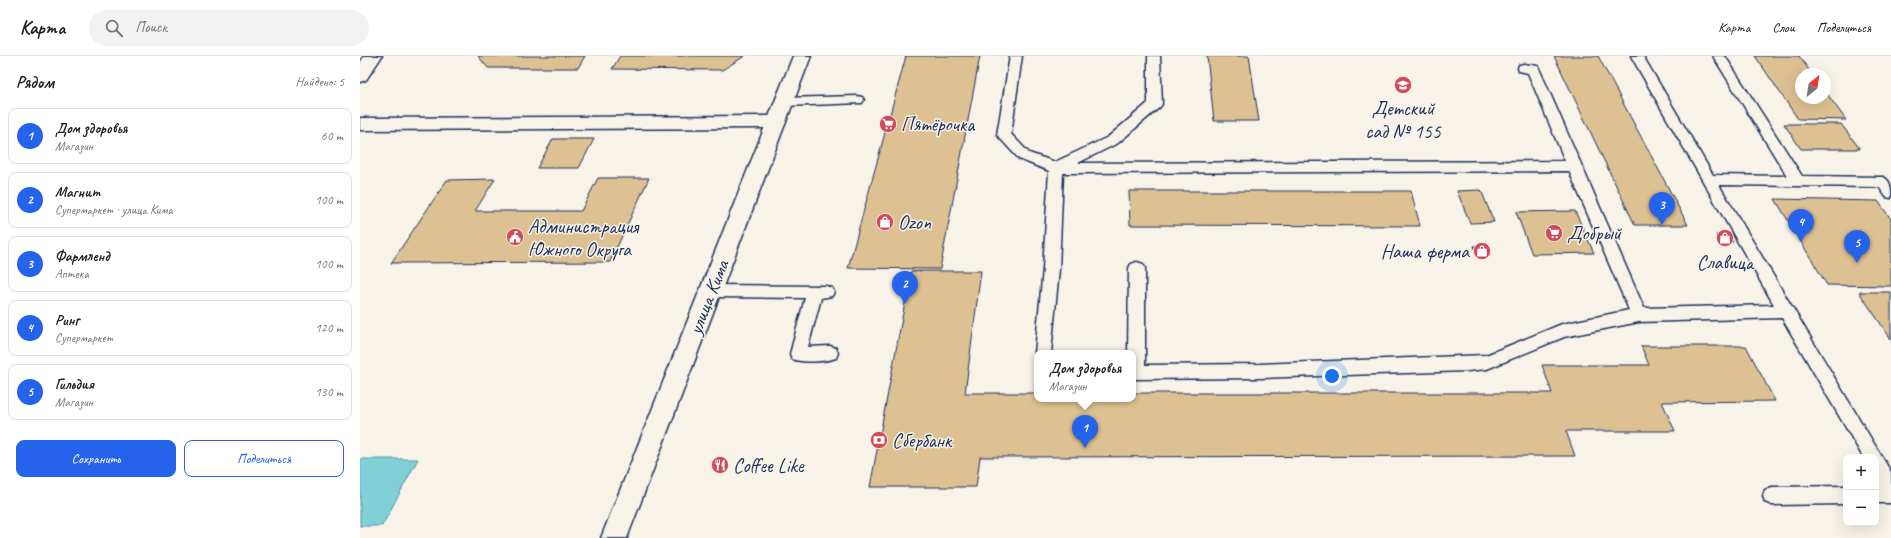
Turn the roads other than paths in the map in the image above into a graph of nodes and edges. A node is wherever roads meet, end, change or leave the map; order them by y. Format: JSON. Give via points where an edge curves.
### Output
{"nodes":[{"id":1,"x":373,"y":56,"type":"edge"},
{"id":2,"x":802,"y":56,"type":"edge"},
{"id":3,"x":1016,"y":56,"type":"edge"},
{"id":4,"x":1154,"y":56,"type":"edge"},
{"id":5,"x":1637,"y":56,"type":"edge"},
{"id":6,"x":1719,"y":56,"type":"edge"},
{"id":7,"x":1524,"y":68,"type":"dead end"},
{"id":8,"x":360,"y":76,"type":"edge"},
{"id":9,"x":857,"y":100,"type":"dead end"},
{"id":10,"x":784,"y":102,"type":"junction"},
{"id":11,"x":777,"y":122,"type":"junction"},
{"id":12,"x":360,"y":124,"type":"edge"},
{"id":13,"x":1574,"y":166,"type":"junction"},
{"id":14,"x":1056,"y":168,"type":"junction"},
{"id":15,"x":1710,"y":180,"type":"junction"},
{"id":16,"x":1798,"y":181,"type":"junction"},
{"id":17,"x":1891,"y":193,"type":"edge"},
{"id":18,"x":1137,"y":268,"type":"dead end"},
{"id":19,"x":711,"y":291,"type":"junction"},
{"id":20,"x":1787,"y":311,"type":"junction"},
{"id":21,"x":1639,"y":315,"type":"junction"},
{"id":22,"x":1043,"y":350,"type":"edge"},
{"id":23,"x":1135,"y":350,"type":"edge"},
{"id":24,"x":830,"y":353,"type":"dead end"},
{"id":25,"x":1136,"y":372,"type":"edge"},
{"id":26,"x":1871,"y":454,"type":"edge"},
{"id":27,"x":1879,"y":468,"type":"edge"},
{"id":28,"x":1891,"y":489,"type":"edge"},
{"id":29,"x":1879,"y":494,"type":"edge"},
{"id":30,"x":1891,"y":494,"type":"edge"},
{"id":31,"x":1843,"y":495,"type":"edge"},
{"id":32,"x":1772,"y":496,"type":"dead end"},
{"id":33,"x":614,"y":538,"type":"edge"}],
"edges":[{"from":1,"to":8,"type":"street"},
{"from":2,"to":10,"type":"street","name":"улица Кима"},
{"from":3,"to":14,"type":"lane","via":[[1004,135],[1024,156]]},
{"from":4,"to":14,"type":"lane","via":[[1155,104],[1113,140]]},
{"from":5,"to":15,"type":"lane"},
{"from":6,"to":16,"type":"lane"},
{"from":7,"to":13,"type":"lane","via":[[1533,69]]},
{"from":9,"to":10,"type":"lane"},
{"from":10,"to":11,"type":"street","name":"улица Кима"},
{"from":11,"to":12,"type":"street"},
{"from":11,"to":19,"type":"street","name":"улица Кима"},
{"from":13,"to":14,"type":"lane"},
{"from":13,"to":21,"type":"lane"},
{"from":14,"to":22,"type":"lane","via":[[1051,269]]},
{"from":15,"to":16,"type":"lane"},
{"from":15,"to":20,"type":"lane"},
{"from":16,"to":17,"type":"lane","via":[[1883,182]]},
{"from":18,"to":23,"type":"lane"},
{"from":19,"to":24,"type":"lane","via":[[820,292],[798,354]]},
{"from":19,"to":33,"type":"street","name":"улица Кима"},
{"from":20,"to":21,"type":"lane"},
{"from":20,"to":26,"type":"lane"},
{"from":21,"to":25,"type":"lane","via":[[1562,331],[1488,362],[1325,370]]},
{"from":27,"to":28,"type":"lane"},
{"from":29,"to":30,"type":"lane"},
{"from":31,"to":32,"type":"lane"}]}
